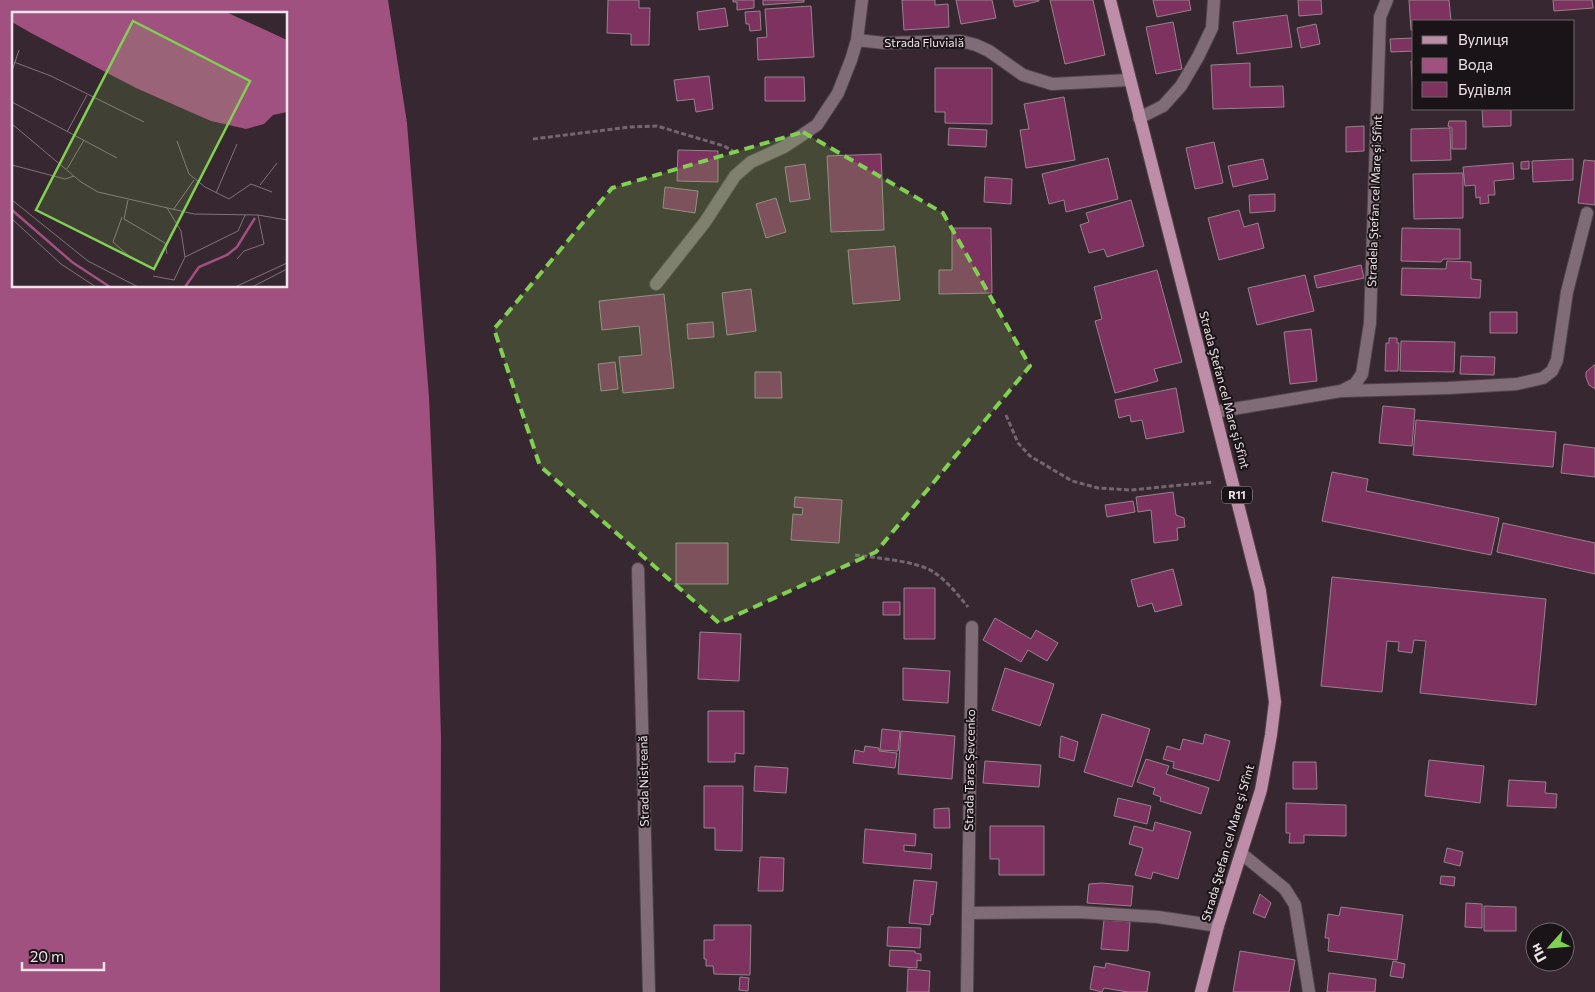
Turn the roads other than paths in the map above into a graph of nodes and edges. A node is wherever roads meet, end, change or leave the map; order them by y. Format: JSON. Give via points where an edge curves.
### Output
{"nodes":[{"id":1,"x":862,"y":0,"type":"edge"},
{"id":2,"x":1110,"y":0,"type":"edge"},
{"id":3,"x":1214,"y":0,"type":"edge"},
{"id":4,"x":1387,"y":0,"type":"edge"},
{"id":5,"x":857,"y":40,"type":"junction"},
{"id":6,"x":1130,"y":80,"type":"junction"},
{"id":7,"x":1139,"y":118,"type":"junction"},
{"id":8,"x":1587,"y":213,"type":"dead end"},
{"id":9,"x":656,"y":284,"type":"dead end"},
{"id":10,"x":1341,"y":391,"type":"junction"},
{"id":11,"x":1215,"y":412,"type":"junction"},
{"id":12,"x":638,"y":570,"type":"dead end"},
{"id":13,"x":972,"y":627,"type":"road end"},
{"id":14,"x":1242,"y":854,"type":"junction"},
{"id":15,"x":968,"y":913,"type":"junction"},
{"id":16,"x":1218,"y":926,"type":"junction"},
{"id":17,"x":649,"y":992,"type":"edge"},
{"id":18,"x":967,"y":992,"type":"edge"},
{"id":19,"x":1201,"y":992,"type":"edge"},
{"id":20,"x":1309,"y":992,"type":"edge"}],
"edges":[{"from":1,"to":5,"type":"street"},
{"from":2,"to":6,"type":"main road","name":"Strada Ştefan cel Mare şi Sfînt","number":"R11"},
{"from":3,"to":7,"type":"street","via":[[1212,28],[1198,58],[1163,106]]},
{"from":4,"to":10,"type":"street","name":"Stradela Ștefan cel Mare și Sfînt","via":[[1380,17],[1370,323],[1362,374],[1355,384]]},
{"from":5,"to":6,"type":"street","name":"Strada Fluvială","via":[[884,43],[961,41],[989,51],[1023,75],[1052,84]]},
{"from":5,"to":9,"type":"street","via":[[838,93],[817,124],[784,147],[751,162],[735,176],[705,222]]},
{"from":6,"to":7,"type":"main road","name":"Strada Ştefan cel Mare şi Sfînt","number":"R11"},
{"from":7,"to":11,"type":"main road","name":"Strada Ştefan cel Mare şi Sfînt","number":"R11"},
{"from":8,"to":10,"type":"street","name":"Stradela Ștefan cel Mare și Sfînt","via":[[1567,292],[1557,360],[1552,371],[1543,378],[1517,384]]},
{"from":10,"to":11,"type":"street","name":"Stradela Ștefan cel Mare și Sfînt"},
{"from":11,"to":14,"type":"main road","name":"Strada Ştefan cel Mare şi Sfînt","number":"R11","via":[[1260,591],[1275,702],[1261,790]]},
{"from":12,"to":17,"type":"street","name":"Strada Nistreană"},
{"from":13,"to":15,"type":"street","name":"Strada Taras Șevcenko"},
{"from":14,"to":16,"type":"main road","name":"Strada Ştefan cel Mare şi Sfînt","number":"R11"},
{"from":14,"to":20,"type":"street","via":[[1285,889],[1295,905]]},
{"from":15,"to":16,"type":"street","via":[[1078,912],[1158,917]]},
{"from":15,"to":18,"type":"street","name":"Strada Taras Șevcenko"},
{"from":16,"to":19,"type":"main road","name":"Strada Ştefan cel Mare şi Sfînt","number":"R11"}]}
